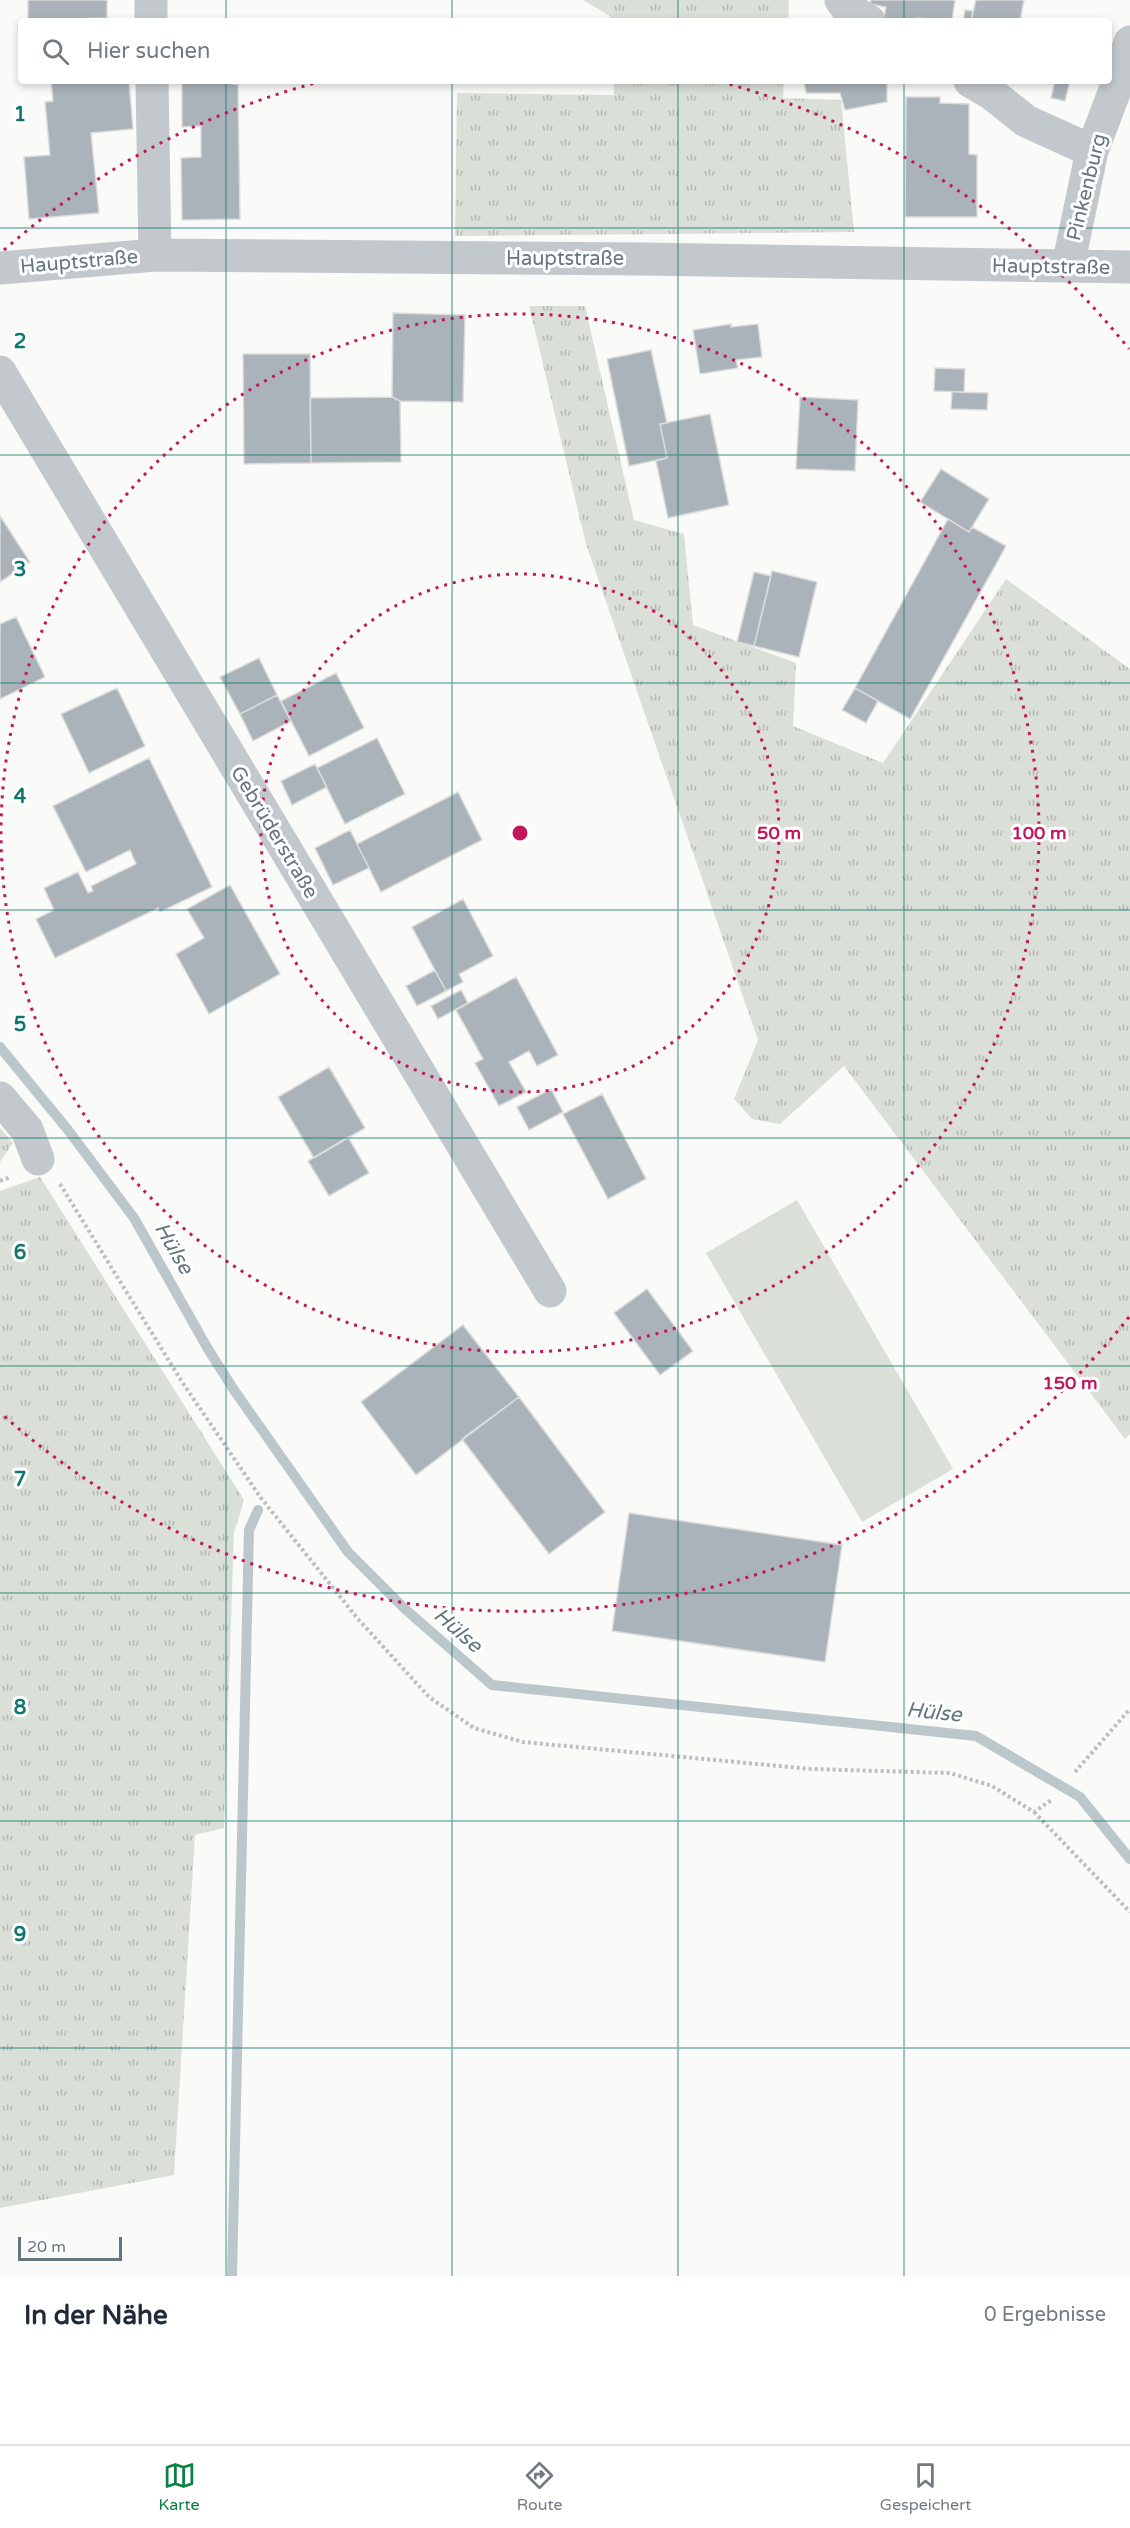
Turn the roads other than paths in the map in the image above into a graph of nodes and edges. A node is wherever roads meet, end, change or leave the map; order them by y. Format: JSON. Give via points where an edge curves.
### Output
{"nodes":[{"id":1,"x":151,"y":0,"type":"edge"},
{"id":2,"x":841,"y":0,"type":"edge"},
{"id":3,"x":152,"y":18,"type":"edge"},
{"id":4,"x":864,"y":18,"type":"edge"},
{"id":5,"x":1130,"y":42,"type":"edge"},
{"id":6,"x":153,"y":84,"type":"edge"},
{"id":7,"x":975,"y":84,"type":"edge"},
{"id":8,"x":1092,"y":151,"type":"junction"},
{"id":9,"x":156,"y":255,"type":"junction"},
{"id":10,"x":1068,"y":266,"type":"junction"},
{"id":11,"x":1130,"y":267,"type":"edge"},
{"id":12,"x":0,"y":268,"type":"edge"},
{"id":13,"x":0,"y":372,"type":"edge"},
{"id":14,"x":0,"y":1098,"type":"edge"},
{"id":15,"x":38,"y":1159,"type":"road end"},
{"id":16,"x":550,"y":1291,"type":"dead end"}],
"edges":[{"from":1,"to":3,"type":"street"},
{"from":2,"to":4,"type":"street"},
{"from":5,"to":8,"type":"street","name":"Pinkenburg"},
{"from":6,"to":9,"type":"street"},
{"from":7,"to":8,"type":"street","via":[[1026,121]]},
{"from":8,"to":10,"type":"street","name":"Pinkenburg"},
{"from":9,"to":10,"type":"street","name":"Hauptstraße"},
{"from":9,"to":12,"type":"street","name":"Hauptstraße"},
{"from":10,"to":11,"type":"street","name":"Hauptstraße"},
{"from":13,"to":16,"type":"street","name":"Gebrüderstraße"},
{"from":14,"to":15,"type":"street","via":[[27,1130]]}]}
